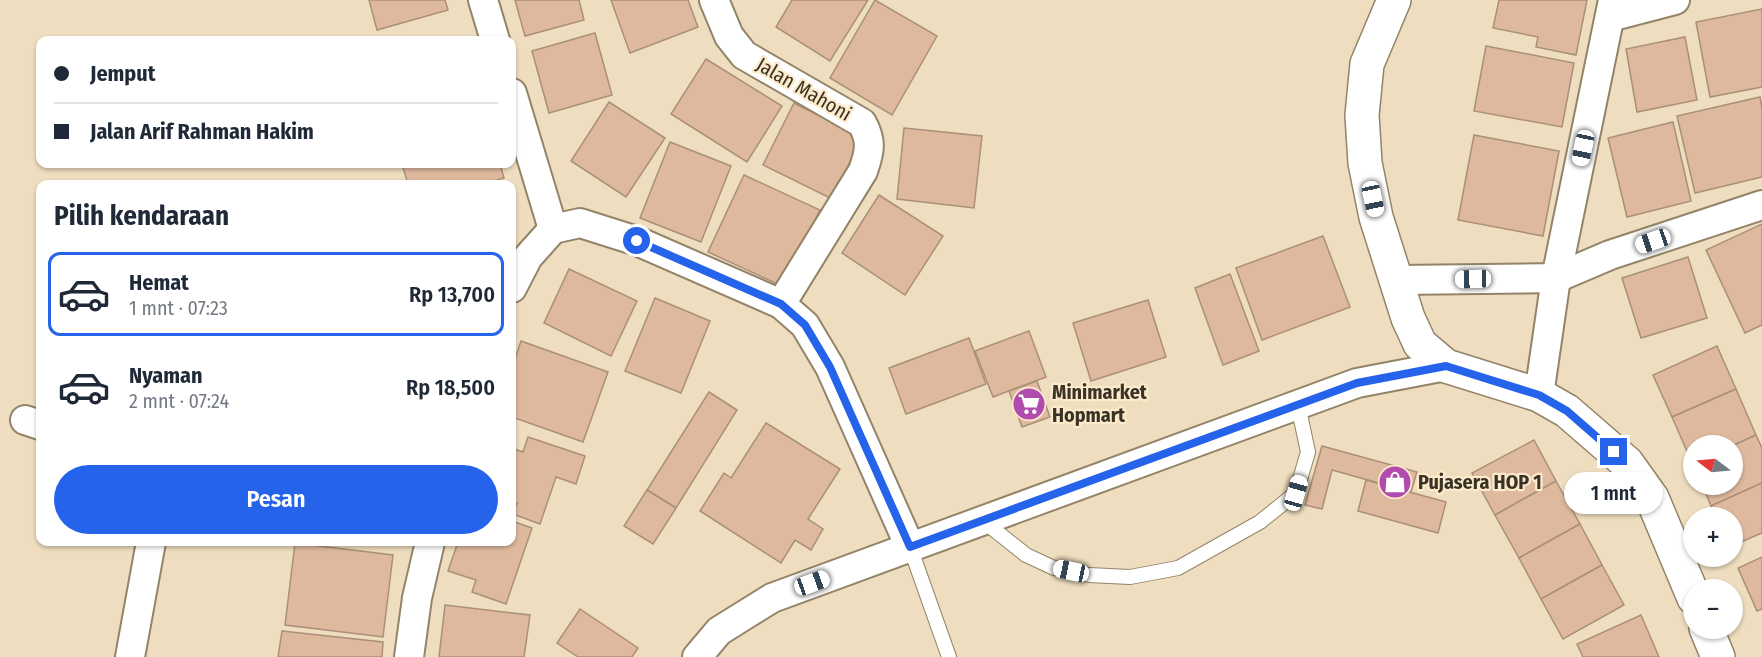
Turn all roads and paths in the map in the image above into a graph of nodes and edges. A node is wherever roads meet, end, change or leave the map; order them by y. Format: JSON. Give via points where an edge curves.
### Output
{"nodes":[{"id":1,"x":483,"y":0,"type":"edge"},
{"id":2,"x":714,"y":0,"type":"edge"},
{"id":3,"x":1394,"y":0,"type":"edge"},
{"id":4,"x":1674,"y":0,"type":"edge"},
{"id":5,"x":1611,"y":9,"type":"edge"},
{"id":6,"x":494,"y":36,"type":"edge"},
{"id":7,"x":516,"y":106,"type":"edge"},
{"id":8,"x":1762,"y":205,"type":"edge"},
{"id":9,"x":553,"y":229,"type":"junction"},
{"id":10,"x":1556,"y":278,"type":"junction"},
{"id":11,"x":516,"y":280,"type":"edge"},
{"id":12,"x":1397,"y":280,"type":"junction"},
{"id":13,"x":781,"y":304,"type":"junction"},
{"id":14,"x":1446,"y":366,"type":"junction"},
{"id":15,"x":1539,"y":395,"type":"junction"},
{"id":16,"x":1298,"y":405,"type":"junction"},
{"id":17,"x":982,"y":520,"type":"junction"},
{"id":18,"x":150,"y":546,"type":"edge"},
{"id":19,"x":429,"y":546,"type":"edge"},
{"id":20,"x":910,"y":547,"type":"junction"},
{"id":21,"x":1686,"y":579,"type":"edge"},
{"id":22,"x":1711,"y":639,"type":"edge"},
{"id":23,"x":130,"y":657,"type":"edge"},
{"id":24,"x":409,"y":657,"type":"edge"},
{"id":25,"x":697,"y":657,"type":"edge"},
{"id":26,"x":949,"y":657,"type":"edge"},
{"id":27,"x":1718,"y":657,"type":"edge"}],
"edges":[{"from":1,"to":6,"type":"street"},
{"from":2,"to":13,"type":"street","name":"Jalan Mahoni","via":[[729,36],[744,55],[862,123],[870,138],[863,171]]},
{"from":3,"to":12,"type":"street","via":[[1367,64],[1362,115],[1365,163],[1376,217]]},
{"from":4,"to":5,"type":"street"},
{"from":5,"to":10,"type":"street"},
{"from":7,"to":9,"type":"street"},
{"from":8,"to":10,"type":"street","via":[[1610,255]]},
{"from":9,"to":11,"type":"street","via":[[528,257]]},
{"from":9,"to":13,"type":"street","via":[[580,223],[637,241]]},
{"from":10,"to":12,"type":"street"},
{"from":10,"to":15,"type":"street"},
{"from":12,"to":14,"type":"street","via":[[1420,344]]},
{"from":13,"to":20,"type":"street","via":[[805,325],[830,367]]},
{"from":14,"to":15,"type":"street"},
{"from":14,"to":16,"type":"street","via":[[1357,383]]},
{"from":15,"to":21,"type":"street","via":[[1567,411],[1627,463],[1652,498]]},
{"from":16,"to":17,"type":"street"},
{"from":16,"to":17,"type":"lane","via":[[1308,452],[1296,493],[1260,522],[1178,568],[1130,577],[1054,568],[1026,555]]},
{"from":17,"to":20,"type":"street"},
{"from":18,"to":23,"type":"street"},
{"from":19,"to":24,"type":"street"},
{"from":20,"to":25,"type":"street","via":[[772,598],[719,631]]},
{"from":20,"to":26,"type":"lane"},
{"from":22,"to":27,"type":"street"}]}
